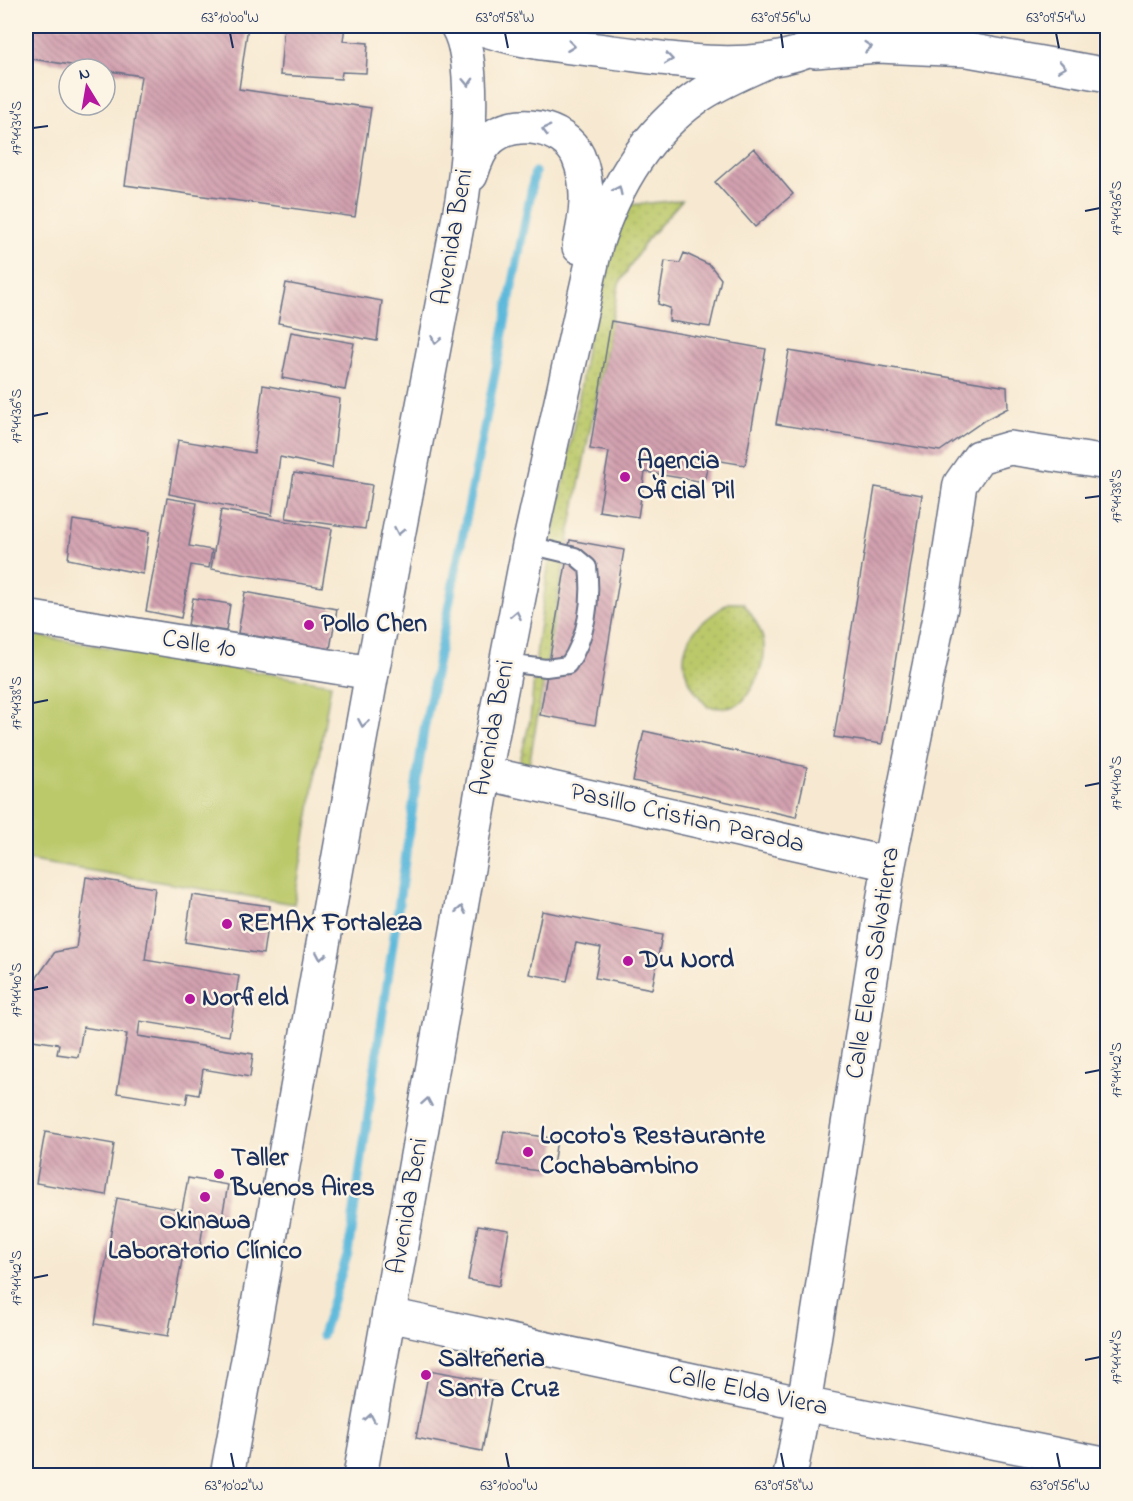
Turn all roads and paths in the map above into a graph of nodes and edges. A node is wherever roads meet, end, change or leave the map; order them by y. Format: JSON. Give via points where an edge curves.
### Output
{"nodes":[{"id":1,"x":457,"y":26,"type":"edge"},
{"id":2,"x":473,"y":26,"type":"edge"},
{"id":3,"x":849,"y":26,"type":"edge"},
{"id":4,"x":780,"y":57,"type":"junction"},
{"id":5,"x":1107,"y":75,"type":"edge"},
{"id":6,"x":462,"y":200,"type":"junction"},
{"id":7,"x":1107,"y":463,"type":"edge"},
{"id":8,"x":530,"y":539,"type":"junction"},
{"id":9,"x":26,"y":617,"type":"edge"},
{"id":10,"x":506,"y":663,"type":"junction"},
{"id":11,"x":372,"y":673,"type":"junction"},
{"id":12,"x":485,"y":773,"type":"junction"},
{"id":13,"x":889,"y":864,"type":"junction"},
{"id":14,"x":389,"y":1315,"type":"junction"},
{"id":15,"x":804,"y":1404,"type":"junction"},
{"id":16,"x":1107,"y":1465,"type":"edge"},
{"id":17,"x":227,"y":1476,"type":"edge"},
{"id":18,"x":360,"y":1476,"type":"edge"},
{"id":19,"x":790,"y":1476,"type":"edge"}],
"edges":[{"from":1,"to":6,"type":"street","name":"Avenida Beni","one_way":true,"via":[[465,47],[468,75],[469,146]]},
{"from":2,"to":4,"type":"street","one_way":true,"via":[[531,42],[689,62],[733,63]]},
{"from":3,"to":4,"type":"street","via":[[834,39]]},
{"from":4,"to":5,"type":"street","one_way":true,"via":[[878,46],[922,47],[968,50]]},
{"from":8,"to":4,"type":"street","name":"Avenida Beni","one_way":true,"via":[[596,244],[625,176],[643,147],[697,97]]},
{"from":8,"to":6,"type":"street","one_way":true,"via":[[539,434],[585,224],[585,182],[572,145],[552,131],[504,131],[482,147]]},
{"from":6,"to":11,"type":"street","name":"Avenida Beni","one_way":true},
{"from":7,"to":13,"type":"street","name":"Calle Elena Salvatierra","via":[[1010,448],[979,457],[960,484]]},
{"from":10,"to":8,"type":"street","name":"Avenida Beni","one_way":true},
{"from":8,"to":10,"type":"lane","via":[[575,556],[588,567],[586,622],[578,650],[568,665],[546,668]]},
{"from":9,"to":11,"type":"street","name":"Calle 10"},
{"from":10,"to":12,"type":"street","name":"Avenida Beni"},
{"from":11,"to":17,"type":"street","name":"Avenida Beni","one_way":true},
{"from":12,"to":13,"type":"street","name":"Pasillo Cristian Parada"},
{"from":14,"to":12,"type":"street","name":"Avenida Beni","one_way":true},
{"from":13,"to":15,"type":"street","name":"Calle Elena Salvatierra"},
{"from":14,"to":15,"type":"street","name":"Calle Elda Viera"},
{"from":18,"to":14,"type":"street","name":"Avenida Beni","one_way":true},
{"from":15,"to":16,"type":"street","name":"Calle Elda Viera"},
{"from":15,"to":19,"type":"street","name":"Calle Elena Salvatierra"}]}
